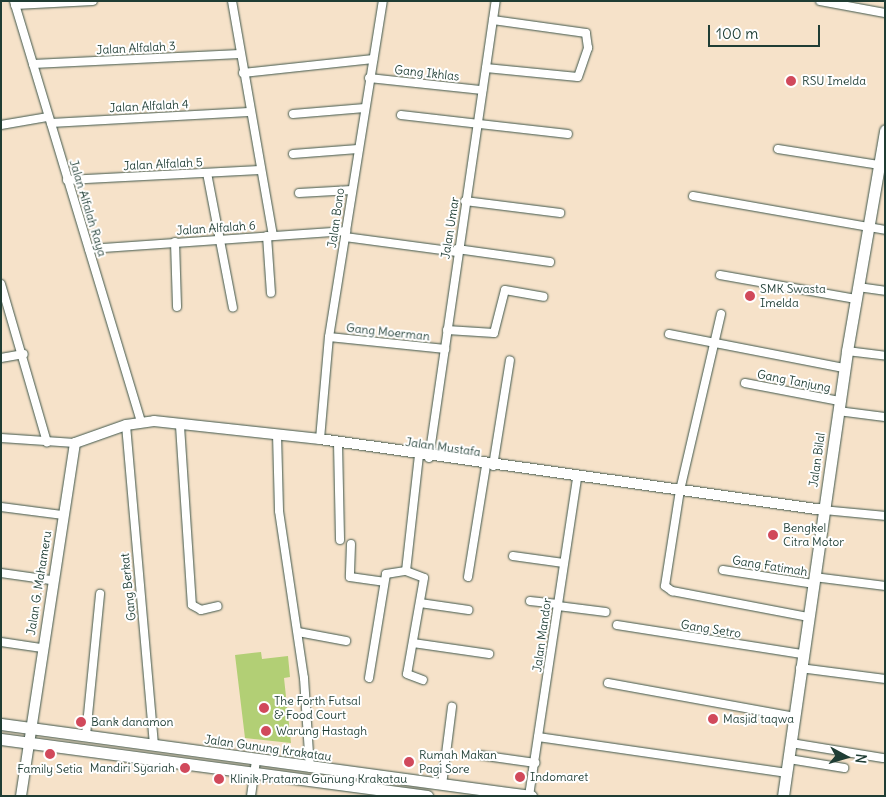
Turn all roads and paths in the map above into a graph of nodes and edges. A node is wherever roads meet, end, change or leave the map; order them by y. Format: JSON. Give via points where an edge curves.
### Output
{"nodes":[{"id":1,"x":94,"y":1,"type":"edge"},
{"id":2,"x":232,"y":1,"type":"edge"},
{"id":3,"x":382,"y":1,"type":"edge"},
{"id":4,"x":496,"y":1,"type":"edge"},
{"id":5,"x":820,"y":1,"type":"edge"},
{"id":6,"x":15,"y":3,"type":"edge"},
{"id":7,"x":885,"y":13,"type":"edge"},
{"id":8,"x":493,"y":20,"type":"junction"},
{"id":9,"x":240,"y":54,"type":"junction"},
{"id":10,"x":373,"y":59,"type":"junction"},
{"id":11,"x":33,"y":64,"type":"junction"},
{"id":12,"x":486,"y":68,"type":"junction"},
{"id":13,"x":243,"y":73,"type":"junction"},
{"id":14,"x":369,"y":78,"type":"junction"},
{"id":15,"x":482,"y":90,"type":"junction"},
{"id":16,"x":365,"y":108,"type":"junction"},
{"id":17,"x":249,"y":112,"type":"junction"},
{"id":18,"x":293,"y":114,"type":"dead end"},
{"id":19,"x":400,"y":115,"type":"dead end"},
{"id":20,"x":50,"y":120,"type":"junction"},
{"id":21,"x":476,"y":123,"type":"junction"},
{"id":22,"x":1,"y":125,"type":"edge"},
{"id":23,"x":885,"y":130,"type":"edge"},
{"id":24,"x":568,"y":134,"type":"dead end"},
{"id":25,"x":358,"y":149,"type":"junction"},
{"id":26,"x":778,"y":149,"type":"dead end"},
{"id":27,"x":293,"y":154,"type":"dead end"},
{"id":28,"x":882,"y":165,"type":"edge"},
{"id":29,"x":260,"y":170,"type":"junction"},
{"id":30,"x":207,"y":173,"type":"junction"},
{"id":31,"x":67,"y":180,"type":"junction"},
{"id":32,"x":352,"y":190,"type":"junction"},
{"id":33,"x":299,"y":193,"type":"dead end"},
{"id":34,"x":693,"y":196,"type":"dead end"},
{"id":35,"x":465,"y":201,"type":"junction"},
{"id":36,"x":560,"y":213,"type":"dead end"},
{"id":37,"x":867,"y":227,"type":"junction"},
{"id":38,"x":885,"y":230,"type":"edge"},
{"id":39,"x":346,"y":234,"type":"junction"},
{"id":40,"x":270,"y":235,"type":"junction"},
{"id":41,"x":218,"y":238,"type":"junction"},
{"id":42,"x":175,"y":242,"type":"junction"},
{"id":43,"x":88,"y":249,"type":"junction"},
{"id":44,"x":457,"y":251,"type":"junction"},
{"id":45,"x":550,"y":262,"type":"dead end"},
{"id":46,"x":720,"y":275,"type":"dead end"},
{"id":47,"x":2,"y":289,"type":"edge"},
{"id":48,"x":885,"y":291,"type":"edge"},
{"id":49,"x":271,"y":293,"type":"dead end"},
{"id":50,"x":857,"y":293,"type":"junction"},
{"id":51,"x":543,"y":298,"type":"dead end"},
{"id":52,"x":177,"y":307,"type":"dead end"},
{"id":53,"x":233,"y":308,"type":"dead end"},
{"id":54,"x":721,"y":314,"type":"dead end"},
{"id":55,"x":447,"y":330,"type":"junction"},
{"id":56,"x":669,"y":334,"type":"dead end"},
{"id":57,"x":328,"y":337,"type":"junction"},
{"id":58,"x":714,"y":342,"type":"junction"},
{"id":59,"x":445,"y":349,"type":"junction"},
{"id":60,"x":846,"y":351,"type":"junction"},
{"id":61,"x":24,"y":354,"type":"junction"},
{"id":62,"x":885,"y":356,"type":"edge"},
{"id":63,"x":1,"y":358,"type":"edge"},
{"id":64,"x":510,"y":360,"type":"dead end"},
{"id":65,"x":844,"y":368,"type":"junction"},
{"id":66,"x":745,"y":383,"type":"dead end"},
{"id":67,"x":838,"y":406,"type":"junction"},
{"id":68,"x":885,"y":418,"type":"edge"},
{"id":69,"x":141,"y":421,"type":"junction"},
{"id":70,"x":126,"y":425,"type":"junction"},
{"id":71,"x":180,"y":426,"type":"junction"},
{"id":72,"x":277,"y":434,"type":"junction"},
{"id":73,"x":1,"y":438,"type":"edge"},
{"id":74,"x":320,"y":439,"type":"junction"},
{"id":75,"x":47,"y":442,"type":"junction"},
{"id":76,"x":338,"y":442,"type":"junction"},
{"id":77,"x":75,"y":443,"type":"junction"},
{"id":78,"x":424,"y":457,"type":"junction"},
{"id":79,"x":490,"y":466,"type":"junction"},
{"id":80,"x":576,"y":477,"type":"junction"},
{"id":81,"x":680,"y":490,"type":"junction"},
{"id":82,"x":1,"y":507,"type":"edge"},
{"id":83,"x":823,"y":510,"type":"junction"},
{"id":84,"x":62,"y":516,"type":"junction"},
{"id":85,"x":885,"y":516,"type":"edge"},
{"id":86,"x":340,"y":540,"type":"dead end"},
{"id":87,"x":351,"y":544,"type":"dead end"},
{"id":88,"x":513,"y":556,"type":"dead end"},
{"id":89,"x":564,"y":563,"type":"junction"},
{"id":90,"x":723,"y":570,"type":"dead end"},
{"id":91,"x":406,"y":571,"type":"junction"},
{"id":92,"x":1,"y":573,"type":"edge"},
{"id":93,"x":468,"y":577,"type":"dead end"},
{"id":94,"x":51,"y":580,"type":"junction"},
{"id":95,"x":813,"y":580,"type":"junction"},
{"id":96,"x":384,"y":582,"type":"junction"},
{"id":97,"x":885,"y":586,"type":"edge"},
{"id":98,"x":100,"y":594,"type":"dead end"},
{"id":99,"x":530,"y":601,"type":"dead end"},
{"id":100,"x":420,"y":603,"type":"junction"},
{"id":101,"x":558,"y":605,"type":"junction"},
{"id":102,"x":218,"y":606,"type":"dead end"},
{"id":103,"x":468,"y":610,"type":"dead end"},
{"id":104,"x":606,"y":612,"type":"dead end"},
{"id":105,"x":808,"y":617,"type":"junction"},
{"id":106,"x":617,"y":625,"type":"dead end"},
{"id":107,"x":298,"y":632,"type":"junction"},
{"id":108,"x":346,"y":641,"type":"dead end"},
{"id":109,"x":1,"y":642,"type":"edge"},
{"id":110,"x":413,"y":643,"type":"junction"},
{"id":111,"x":41,"y":648,"type":"junction"},
{"id":112,"x":489,"y":654,"type":"dead end"},
{"id":113,"x":802,"y":654,"type":"junction"},
{"id":114,"x":800,"y":668,"type":"junction"},
{"id":115,"x":370,"y":678,"type":"dead end"},
{"id":116,"x":885,"y":679,"type":"edge"},
{"id":117,"x":423,"y":680,"type":"dead end"},
{"id":118,"x":608,"y":684,"type":"dead end"},
{"id":119,"x":452,"y":707,"type":"dead end"},
{"id":120,"x":795,"y":717,"type":"junction"},
{"id":121,"x":1,"y":724,"type":"edge"},
{"id":122,"x":31,"y":728,"type":"junction"},
{"id":123,"x":86,"y":735,"type":"junction"},
{"id":124,"x":538,"y":737,"type":"junction"},
{"id":125,"x":1,"y":739,"type":"edge"},
{"id":126,"x":791,"y":743,"type":"junction"},
{"id":127,"x":29,"y":744,"type":"junction"},
{"id":128,"x":154,"y":746,"type":"junction"},
{"id":129,"x":478,"y":755,"type":"dead end"},
{"id":130,"x":883,"y":758,"type":"dead end"},
{"id":131,"x":256,"y":759,"type":"junction"},
{"id":132,"x":789,"y":759,"type":"junction"},
{"id":133,"x":535,"y":763,"type":"junction"},
{"id":134,"x":310,"y":768,"type":"junction"},
{"id":135,"x":844,"y":768,"type":"dead end"},
{"id":136,"x":255,"y":773,"type":"junction"},
{"id":137,"x":787,"y":773,"type":"junction"},
{"id":138,"x":442,"y":785,"type":"junction"},
{"id":139,"x":369,"y":793,"type":"edge"},
{"id":140,"x":21,"y":796,"type":"edge"},
{"id":141,"x":251,"y":796,"type":"edge"},
{"id":142,"x":427,"y":796,"type":"edge"},
{"id":143,"x":530,"y":796,"type":"edge"},
{"id":144,"x":783,"y":796,"type":"edge"}],
"edges":[{"from":1,"to":6,"type":"street"},
{"from":2,"to":9,"type":"street"},
{"from":3,"to":10,"type":"street","name":"Jalan Bono"},
{"from":4,"to":8,"type":"street","name":"Jalan Umar"},
{"from":5,"to":7,"type":"street"},
{"from":6,"to":11,"type":"street","name":"Jalan Alfalah Raya"},
{"from":8,"to":12,"type":"street","name":"Jalan Umar"},
{"from":8,"to":12,"type":"street","via":[[586,33],[588,48],[578,77]]},
{"from":9,"to":11,"type":"street","name":"Jalan Alfalah 3"},
{"from":9,"to":13,"type":"street"},
{"from":10,"to":13,"type":"street"},
{"from":10,"to":14,"type":"street","name":"Jalan Bono"},
{"from":11,"to":20,"type":"street","name":"Jalan Alfalah Raya"},
{"from":12,"to":15,"type":"street","name":"Jalan Umar"},
{"from":13,"to":17,"type":"street"},
{"from":14,"to":15,"type":"street","name":"Gang Ikhlas"},
{"from":14,"to":16,"type":"street","name":"Jalan Bono"},
{"from":15,"to":21,"type":"street","name":"Jalan Umar"},
{"from":16,"to":18,"type":"street"},
{"from":16,"to":25,"type":"street","name":"Jalan Bono"},
{"from":17,"to":20,"type":"street","name":"Jalan Alfalah 4"},
{"from":17,"to":29,"type":"street"},
{"from":19,"to":21,"type":"street"},
{"from":20,"to":22,"type":"street","name":"Jalan Alfalah 4"},
{"from":20,"to":31,"type":"street","name":"Jalan Alfalah Raya"},
{"from":21,"to":24,"type":"street"},
{"from":21,"to":35,"type":"street","name":"Jalan Umar"},
{"from":23,"to":28,"type":"main road","name":"Jalan Bilal"},
{"from":25,"to":27,"type":"street"},
{"from":25,"to":32,"type":"street","name":"Jalan Bono"},
{"from":26,"to":28,"type":"street"},
{"from":28,"to":37,"type":"main road","name":"Jalan Bilal"},
{"from":29,"to":30,"type":"street","name":"Jalan Alfalah 5"},
{"from":29,"to":40,"type":"street"},
{"from":30,"to":31,"type":"street","name":"Jalan Alfalah 5"},
{"from":30,"to":41,"type":"street"},
{"from":31,"to":43,"type":"street","name":"Jalan Alfalah Raya"},
{"from":32,"to":33,"type":"street"},
{"from":32,"to":39,"type":"street","name":"Jalan Bono"},
{"from":34,"to":37,"type":"street"},
{"from":35,"to":36,"type":"street"},
{"from":35,"to":44,"type":"street","name":"Jalan Umar"},
{"from":37,"to":38,"type":"street"},
{"from":37,"to":50,"type":"main road","name":"Jalan Bilal"},
{"from":39,"to":40,"type":"street","name":"Jalan Alfalah 6"},
{"from":39,"to":44,"type":"street","name":"Jalan Alfalah 6"},
{"from":39,"to":57,"type":"street","name":"Jalan Bono"},
{"from":40,"to":41,"type":"street","name":"Jalan Alfalah 6"},
{"from":40,"to":49,"type":"street"},
{"from":41,"to":42,"type":"street","name":"Jalan Alfalah 6"},
{"from":41,"to":53,"type":"street"},
{"from":42,"to":43,"type":"street","name":"Jalan Alfalah 6"},
{"from":42,"to":52,"type":"street"},
{"from":43,"to":69,"type":"street","name":"Jalan Alfalah Raya"},
{"from":44,"to":45,"type":"street","name":"Jalan Alfalah 6"},
{"from":44,"to":55,"type":"street","name":"Jalan Umar"},
{"from":46,"to":50,"type":"street"},
{"from":47,"to":61,"type":"street"},
{"from":48,"to":50,"type":"street"},
{"from":50,"to":60,"type":"main road","name":"Jalan Bilal"},
{"from":51,"to":55,"type":"street","via":[[505,290],[494,334]]},
{"from":54,"to":58,"type":"street"},
{"from":55,"to":59,"type":"street","name":"Jalan Umar"},
{"from":56,"to":58,"type":"street"},
{"from":57,"to":59,"type":"street","name":"Gang Moerman"},
{"from":57,"to":74,"type":"street","name":"Jalan Bono"},
{"from":58,"to":65,"type":"street"},
{"from":58,"to":81,"type":"street"},
{"from":59,"to":78,"type":"street","name":"Jalan Umar"},
{"from":60,"to":62,"type":"street"},
{"from":60,"to":65,"type":"main road","name":"Jalan Bilal"},
{"from":61,"to":63,"type":"street"},
{"from":61,"to":75,"type":"street"},
{"from":64,"to":79,"type":"street"},
{"from":65,"to":67,"type":"main road","name":"Jalan Bilal"},
{"from":66,"to":67,"type":"street","name":"Gang Tanjung"},
{"from":67,"to":68,"type":"street","name":"Gang Tanjung"},
{"from":67,"to":83,"type":"main road","name":"Jalan Bilal"},
{"from":69,"to":70,"type":"street","name":"Jalan Mustafa"},
{"from":69,"to":71,"type":"street","name":"Jalan Mustafa"},
{"from":70,"to":77,"type":"street","name":"Jalan Mustafa"},
{"from":70,"to":128,"type":"street","name":"Gang Berkat"},
{"from":71,"to":72,"type":"street","name":"Jalan Mustafa"},
{"from":71,"to":102,"type":"street","via":[[191,603],[201,610]]},
{"from":72,"to":74,"type":"street","name":"Jalan Mustafa"},
{"from":72,"to":107,"type":"street","via":[[278,504]]},
{"from":73,"to":75,"type":"street","name":"Jalan Mustafa"},
{"from":74,"to":76,"type":"street","name":"Jalan Mustafa"},
{"from":75,"to":77,"type":"street","name":"Jalan Mustafa"},
{"from":76,"to":78,"type":"street","name":"Jalan Mustafa"},
{"from":76,"to":86,"type":"street"},
{"from":77,"to":84,"type":"street","name":"Jalan G. Mahameru"},
{"from":78,"to":79,"type":"street","name":"Jalan Mustafa"},
{"from":78,"to":91,"type":"street","name":"Jalan Umar"},
{"from":79,"to":80,"type":"street","name":"Jalan Mustafa"},
{"from":79,"to":93,"type":"street"},
{"from":80,"to":81,"type":"street","name":"Jalan Mustafa"},
{"from":80,"to":89,"type":"street","name":"Jalan Mandor"},
{"from":81,"to":83,"type":"street","name":"Jalan Mustafa"},
{"from":81,"to":105,"type":"street","via":[[667,589]]},
{"from":82,"to":84,"type":"street"},
{"from":83,"to":85,"type":"street","name":"Jalan Mustafa"},
{"from":83,"to":95,"type":"main road","name":"Jalan Bilal"},
{"from":84,"to":94,"type":"street","name":"Jalan G. Mahameru"},
{"from":87,"to":96,"type":"street","via":[[350,577]]},
{"from":88,"to":89,"type":"street"},
{"from":89,"to":101,"type":"street","name":"Jalan Mandor"},
{"from":90,"to":95,"type":"street","name":"Gang Fatimah"},
{"from":91,"to":96,"type":"street","via":[[388,571]]},
{"from":91,"to":100,"type":"street","via":[[423,576]]},
{"from":92,"to":94,"type":"street"},
{"from":94,"to":111,"type":"street","name":"Jalan G. Mahameru"},
{"from":95,"to":97,"type":"street","name":"Gang Fatimah"},
{"from":95,"to":105,"type":"main road","name":"Jalan Bilal"},
{"from":96,"to":115,"type":"street"},
{"from":98,"to":123,"type":"street"},
{"from":99,"to":101,"type":"street"},
{"from":100,"to":103,"type":"street"},
{"from":100,"to":110,"type":"street"},
{"from":101,"to":104,"type":"street"},
{"from":101,"to":124,"type":"street","name":"Jalan Mandor"},
{"from":105,"to":113,"type":"main road","name":"Jalan Bilal"},
{"from":106,"to":113,"type":"street","name":"Gang Setro"},
{"from":107,"to":108,"type":"street"},
{"from":107,"to":134,"type":"street"},
{"from":109,"to":111,"type":"street"},
{"from":110,"to":112,"type":"street"},
{"from":110,"to":117,"type":"street","via":[[407,676]]},
{"from":111,"to":122,"type":"street","name":"Jalan G. Mahameru"},
{"from":113,"to":114,"type":"main road","name":"Jalan Bilal"},
{"from":114,"to":116,"type":"street"},
{"from":114,"to":120,"type":"main road","name":"Jalan Bilal"},
{"from":118,"to":120,"type":"street"},
{"from":119,"to":138,"type":"street"},
{"from":120,"to":126,"type":"main road","name":"Jalan Bilal"},
{"from":121,"to":122,"type":"main road","name":"Jalan Gunung Krakatau"},
{"from":122,"to":123,"type":"main road","name":"Jalan Gunung Krakatau"},
{"from":122,"to":127,"type":"street","name":"Jalan G. Mahameru"},
{"from":123,"to":128,"type":"main road","name":"Jalan Gunung Krakatau"},
{"from":124,"to":133,"type":"street","name":"Jalan Mandor"},
{"from":124,"to":137,"type":"street"},
{"from":125,"to":127,"type":"main road"},
{"from":126,"to":130,"type":"street"},
{"from":126,"to":132,"type":"main road","name":"Jalan Bilal"},
{"from":127,"to":136,"type":"main road"},
{"from":127,"to":140,"type":"street","name":"Jalan G. Mahameru"},
{"from":128,"to":131,"type":"main road","name":"Jalan Gunung Krakatau"},
{"from":129,"to":133,"type":"street"},
{"from":131,"to":134,"type":"main road","name":"Jalan Gunung Krakatau"},
{"from":131,"to":136,"type":"street"},
{"from":132,"to":135,"type":"street"},
{"from":132,"to":137,"type":"main road","name":"Jalan Bilal"},
{"from":133,"to":143,"type":"street","name":"Jalan Mandor"},
{"from":134,"to":138,"type":"main road","name":"Jalan Gunung Krakatau"},
{"from":136,"to":139,"type":"main road"},
{"from":136,"to":141,"type":"street"},
{"from":137,"to":144,"type":"main road","name":"Jalan Bilal"},
{"from":138,"to":143,"type":"main road","name":"Jalan Gunung Krakatau"},
{"from":139,"to":142,"type":"main road"}]}
